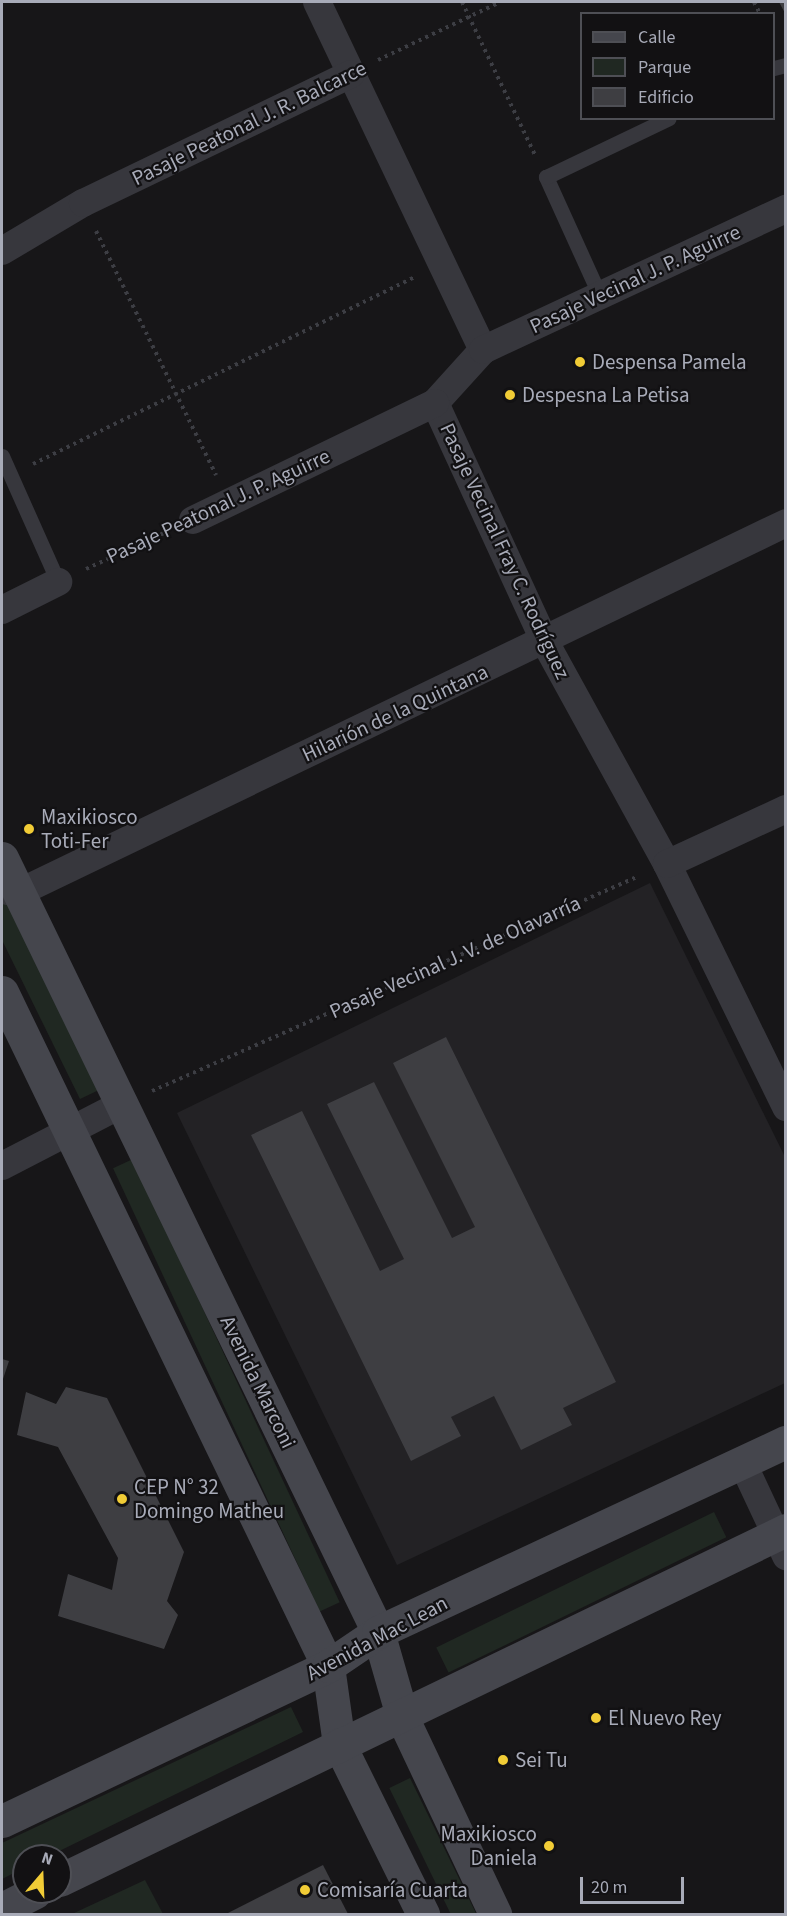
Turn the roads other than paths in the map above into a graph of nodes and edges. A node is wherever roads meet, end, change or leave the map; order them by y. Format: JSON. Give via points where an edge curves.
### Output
{"nodes":[{"id":1,"x":317,"y":2,"type":"edge"},
{"id":2,"x":351,"y":74,"type":"junction"},
{"id":3,"x":665,"y":120,"type":"edge"},
{"id":4,"x":786,"y":208,"type":"edge"},
{"id":5,"x":2,"y":251,"type":"edge"},
{"id":6,"x":600,"y":296,"type":"junction"},
{"id":7,"x":483,"y":350,"type":"junction"},
{"id":8,"x":435,"y":403,"type":"junction"},
{"id":9,"x":2,"y":456,"type":"edge"},
{"id":10,"x":193,"y":520,"type":"road end"},
{"id":11,"x":786,"y":523,"type":"edge"},
{"id":12,"x":58,"y":582,"type":"joint"},
{"id":13,"x":2,"y":610,"type":"edge"},
{"id":14,"x":545,"y":642,"type":"junction"},
{"id":15,"x":786,"y":809,"type":"edge"},
{"id":16,"x":2,"y":858,"type":"edge"},
{"id":17,"x":667,"y":864,"type":"junction"},
{"id":18,"x":10,"y":892,"type":"edge"},
{"id":19,"x":2,"y":992,"type":"edge"},
{"id":20,"x":124,"y":1103,"type":"junction"},
{"id":21,"x":786,"y":1107,"type":"edge"},
{"id":22,"x":72,"y":1131,"type":"junction"},
{"id":23,"x":2,"y":1166,"type":"edge"},
{"id":24,"x":786,"y":1442,"type":"edge"},
{"id":25,"x":743,"y":1464,"type":"junction"},
{"id":26,"x":782,"y":1540,"type":"edge"},
{"id":27,"x":378,"y":1632,"type":"junction"},
{"id":28,"x":328,"y":1666,"type":"junction"},
{"id":29,"x":404,"y":1719,"type":"junction"},
{"id":30,"x":339,"y":1744,"type":"junction"},
{"id":31,"x":2,"y":1821,"type":"edge"},
{"id":32,"x":72,"y":1874,"type":"edge"},
{"id":33,"x":423,"y":1914,"type":"edge"},
{"id":34,"x":495,"y":1914,"type":"edge"}],
"edges":[{"from":1,"to":2,"type":"street"},
{"from":2,"to":5,"type":"street","name":"Pasaje Peatonal J. R. Balcarce","via":[[83,203]]},
{"from":2,"to":7,"type":"street"},
{"from":3,"to":6,"type":"lane","via":[[546,177]]},
{"from":4,"to":6,"type":"street","name":"Pasaje Vecinal J. P. Aguirre"},
{"from":6,"to":7,"type":"street","name":"Pasaje Vecinal J. P. Aguirre"},
{"from":7,"to":8,"type":"street","name":"Pasaje Vecinal Fray C. Rodríguez"},
{"from":8,"to":10,"type":"street","name":"Pasaje Peatonal J. P. Aguirre"},
{"from":8,"to":14,"type":"street","name":"Pasaje Vecinal Fray C. Rodríguez"},
{"from":9,"to":12,"type":"lane"},
{"from":11,"to":14,"type":"street","name":"Hilarión de la Quintana"},
{"from":12,"to":13,"type":"street"},
{"from":14,"to":17,"type":"street","name":"Pasaje Vecinal Fray C. Rodríguez"},
{"from":14,"to":18,"type":"street","name":"Hilarión de la Quintana"},
{"from":15,"to":17,"type":"street"},
{"from":16,"to":18,"type":"main road","name":"Avenida Marconi"},
{"from":17,"to":21,"type":"street","name":"Pasaje Vecinal Fray C. Rodríguez"},
{"from":18,"to":20,"type":"main road","name":"Avenida Marconi"},
{"from":19,"to":22,"type":"main road"},
{"from":20,"to":22,"type":"street"},
{"from":20,"to":27,"type":"main road","name":"Avenida Marconi"},
{"from":22,"to":23,"type":"street"},
{"from":22,"to":28,"type":"main road"},
{"from":24,"to":25,"type":"main road","name":"Avenida Mac Lean"},
{"from":25,"to":26,"type":"street"},
{"from":25,"to":27,"type":"main road","name":"Avenida Mac Lean"},
{"from":26,"to":29,"type":"main road"},
{"from":27,"to":28,"type":"main road","name":"Avenida Mac Lean"},
{"from":27,"to":29,"type":"main road","name":"Avenida Marconi"},
{"from":28,"to":30,"type":"main road"},
{"from":28,"to":31,"type":"main road","name":"Avenida Mac Lean"},
{"from":29,"to":30,"type":"main road"},
{"from":29,"to":34,"type":"main road","name":"Avenida Marconi"},
{"from":30,"to":32,"type":"main road"},
{"from":30,"to":33,"type":"main road"}]}
